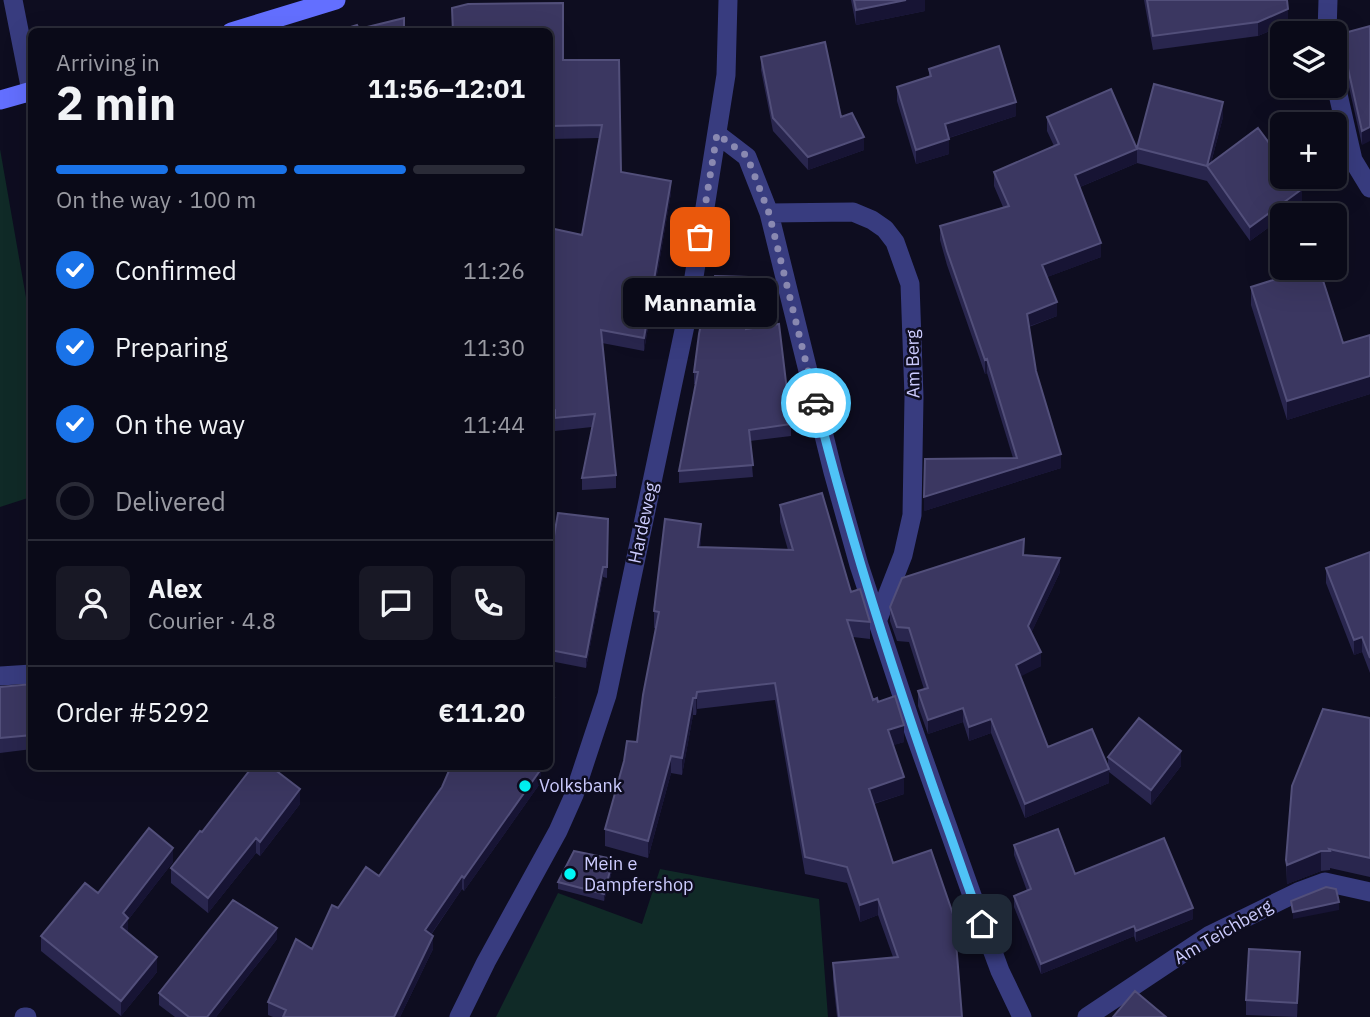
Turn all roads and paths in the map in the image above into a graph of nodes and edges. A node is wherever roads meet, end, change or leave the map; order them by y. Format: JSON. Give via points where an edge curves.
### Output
{"nodes":[{"id":1,"x":13,"y":0,"type":"edge"},
{"id":2,"x":336,"y":0,"type":"edge"},
{"id":3,"x":728,"y":0,"type":"edge"},
{"id":4,"x":1328,"y":0,"type":"edge"},
{"id":5,"x":1327,"y":21,"type":"edge"},
{"id":6,"x":244,"y":28,"type":"edge"},
{"id":7,"x":28,"y":76,"type":"edge"},
{"id":8,"x":28,"y":92,"type":"edge"},
{"id":9,"x":1339,"y":98,"type":"edge"},
{"id":10,"x":0,"y":100,"type":"edge"},
{"id":11,"x":717,"y":134,"type":"junction"},
{"id":12,"x":1370,"y":188,"type":"edge"},
{"id":13,"x":769,"y":213,"type":"junction"},
{"id":14,"x":878,"y":619,"type":"junction"},
{"id":15,"x":28,"y":674,"type":"edge"},
{"id":16,"x":0,"y":676,"type":"edge"},
{"id":17,"x":1370,"y":892,"type":"edge"},
{"id":18,"x":458,"y":1017,"type":"edge"},
{"id":19,"x":1022,"y":1017,"type":"edge"},
{"id":20,"x":1087,"y":1017,"type":"edge"}],
"edges":[{"from":1,"to":7,"type":"street"},
{"from":2,"to":6,"type":"main road"},
{"from":3,"to":11,"type":"street","name":"Hardeweg","via":[[726,75]]},
{"from":4,"to":5,"type":"street"},
{"from":8,"to":10,"type":"main road"},
{"from":9,"to":12,"type":"street","via":[[1353,160]]},
{"from":11,"to":13,"type":"street","via":[[747,156]]},
{"from":11,"to":18,"type":"street","name":"Hardeweg","via":[[690,302],[607,695],[558,831]]},
{"from":13,"to":14,"type":"street","via":[[833,472]]},
{"from":13,"to":14,"type":"street","name":"Am Berg","via":[[853,212],[873,220],[895,242],[910,284],[912,515],[903,555]]},
{"from":14,"to":19,"type":"street","via":[[974,901]]},
{"from":15,"to":16,"type":"street"},
{"from":17,"to":20,"type":"street","name":"Am Teichberg","via":[[1325,882],[1298,892],[1210,935]]}]}
